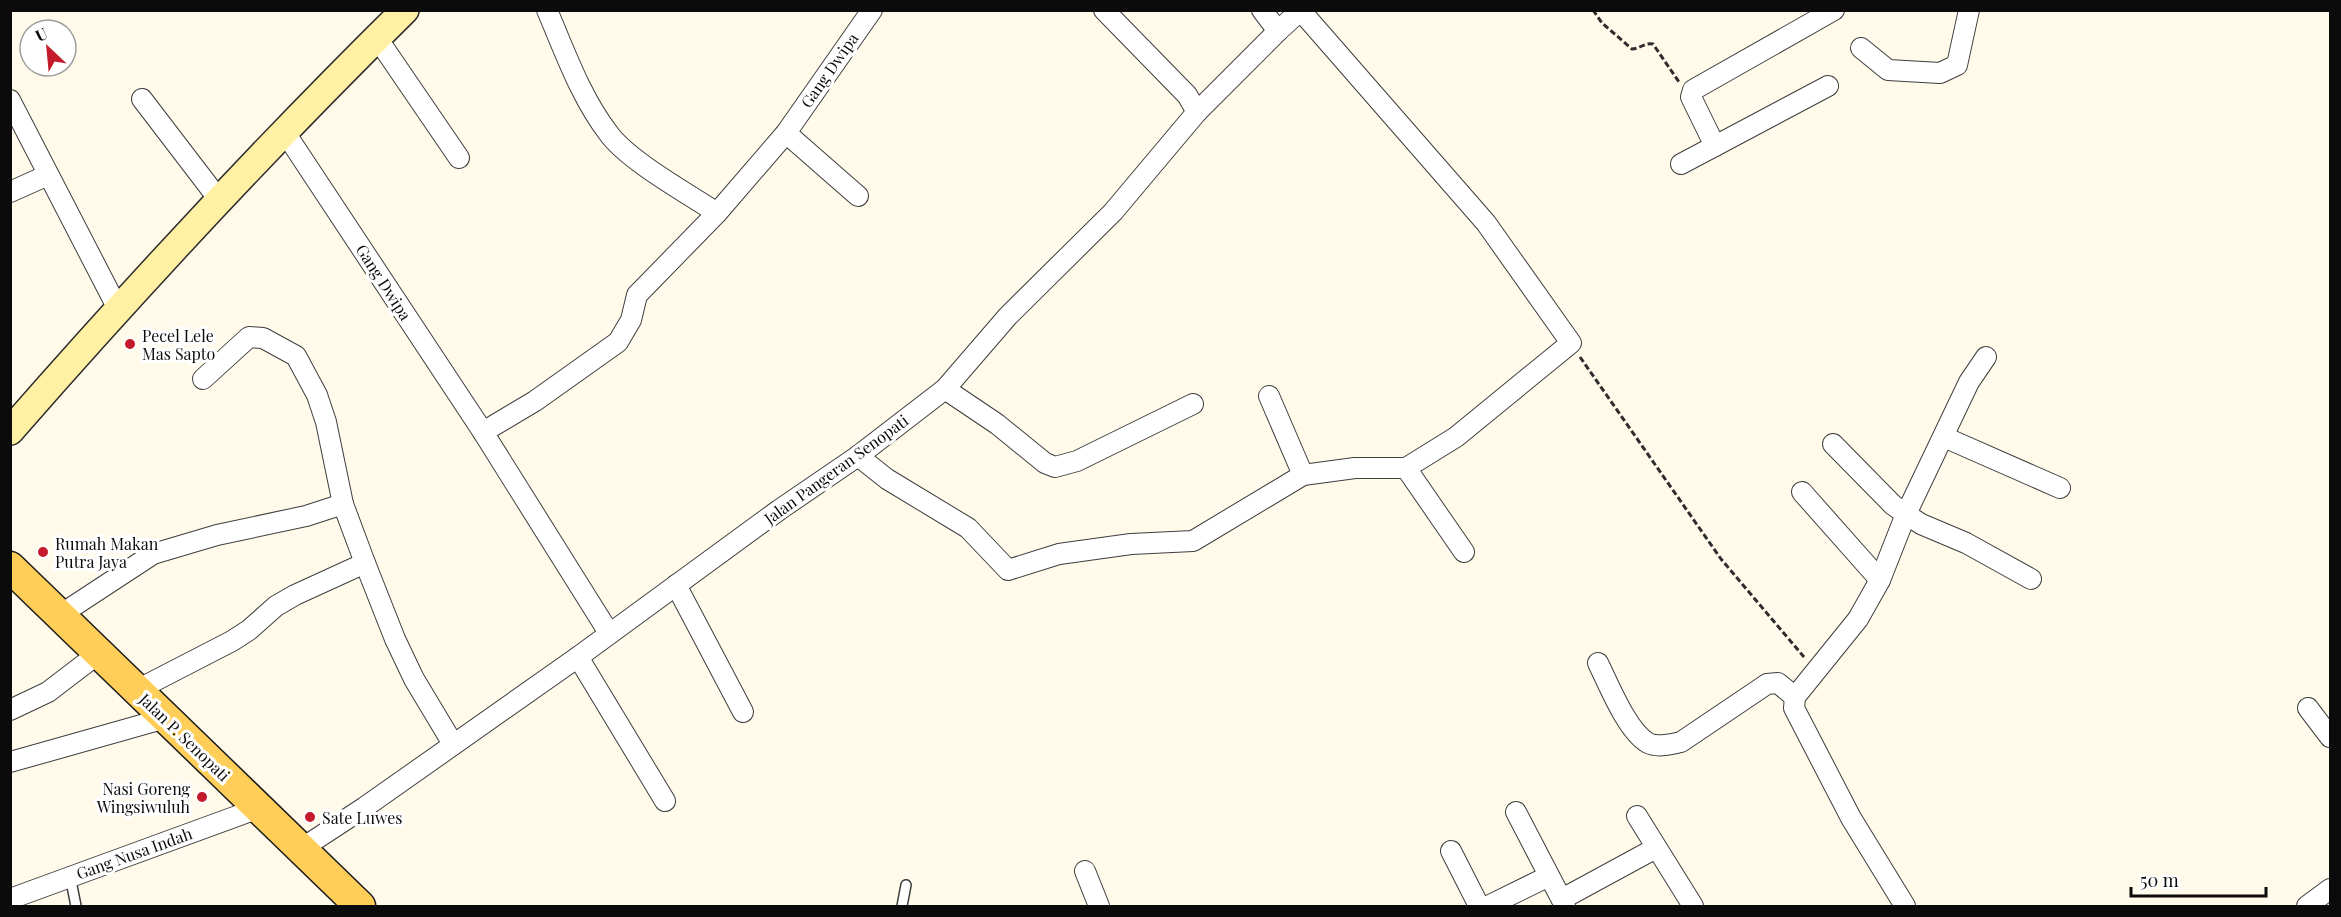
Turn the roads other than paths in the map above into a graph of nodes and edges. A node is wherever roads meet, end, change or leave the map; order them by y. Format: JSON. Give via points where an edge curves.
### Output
{"nodes":[{"id":1,"x":405,"y":10,"type":"edge"},
{"id":2,"x":547,"y":10,"type":"edge"},
{"id":3,"x":872,"y":10,"type":"edge"},
{"id":4,"x":1104,"y":10,"type":"edge"},
{"id":5,"x":1262,"y":10,"type":"edge"},
{"id":6,"x":1834,"y":10,"type":"edge"},
{"id":7,"x":1969,"y":10,"type":"edge"},
{"id":8,"x":1301,"y":11,"type":"edge"},
{"id":9,"x":1278,"y":31,"type":"junction"},
{"id":10,"x":377,"y":38,"type":"junction"},
{"id":11,"x":1862,"y":48,"type":"dead end"},
{"id":12,"x":1828,"y":86,"type":"dead end"},
{"id":13,"x":142,"y":99,"type":"dead end"},
{"id":14,"x":10,"y":100,"type":"edge"},
{"id":15,"x":1197,"y":112,"type":"junction"},
{"id":16,"x":284,"y":131,"type":"junction"},
{"id":17,"x":786,"y":133,"type":"junction"},
{"id":18,"x":1715,"y":146,"type":"junction"},
{"id":19,"x":459,"y":158,"type":"dead end"},
{"id":20,"x":1681,"y":164,"type":"dead end"},
{"id":21,"x":48,"y":175,"type":"junction"},
{"id":22,"x":10,"y":192,"type":"edge"},
{"id":23,"x":858,"y":196,"type":"dead end"},
{"id":24,"x":220,"y":201,"type":"junction"},
{"id":25,"x":717,"y":213,"type":"junction"},
{"id":26,"x":118,"y":309,"type":"junction"},
{"id":27,"x":1986,"y":357,"type":"dead end"},
{"id":28,"x":203,"y":379,"type":"dead end"},
{"id":29,"x":945,"y":389,"type":"junction"},
{"id":30,"x":1269,"y":396,"type":"dead end"},
{"id":31,"x":1193,"y":404,"type":"dead end"},
{"id":32,"x":10,"y":431,"type":"edge"},
{"id":33,"x":483,"y":432,"type":"junction"},
{"id":34,"x":1944,"y":436,"type":"junction"},
{"id":35,"x":1833,"y":444,"type":"dead end"},
{"id":36,"x":858,"y":456,"type":"junction"},
{"id":37,"x":1406,"y":468,"type":"junction"},
{"id":38,"x":1303,"y":475,"type":"junction"},
{"id":39,"x":2060,"y":488,"type":"dead end"},
{"id":40,"x":1802,"y":492,"type":"dead end"},
{"id":41,"x":343,"y":504,"type":"junction"},
{"id":42,"x":1906,"y":514,"type":"junction"},
{"id":43,"x":1464,"y":552,"type":"dead end"},
{"id":44,"x":365,"y":563,"type":"junction"},
{"id":45,"x":13,"y":573,"type":"edge"},
{"id":46,"x":2031,"y":579,"type":"dead end"},
{"id":47,"x":1880,"y":580,"type":"junction"},
{"id":48,"x":676,"y":585,"type":"junction"},
{"id":49,"x":60,"y":615,"type":"junction"},
{"id":50,"x":609,"y":633,"type":"junction"},
{"id":51,"x":99,"y":653,"type":"junction"},
{"id":52,"x":578,"y":657,"type":"junction"},
{"id":53,"x":1598,"y":663,"type":"dead end"},
{"id":54,"x":137,"y":690,"type":"junction"},
{"id":55,"x":1795,"y":697,"type":"junction"},
{"id":56,"x":2308,"y":708,"type":"dead end"},
{"id":57,"x":10,"y":710,"type":"edge"},
{"id":58,"x":743,"y":712,"type":"dead end"},
{"id":59,"x":166,"y":718,"type":"junction"},
{"id":60,"x":2331,"y":737,"type":"edge"},
{"id":61,"x":453,"y":744,"type":"junction"},
{"id":62,"x":10,"y":762,"type":"edge"},
{"id":63,"x":664,"y":801,"type":"dead end"},
{"id":64,"x":259,"y":808,"type":"junction"},
{"id":65,"x":1516,"y":812,"type":"dead end"},
{"id":66,"x":1637,"y":816,"type":"dead end"},
{"id":67,"x":301,"y":849,"type":"junction"},
{"id":68,"x":1656,"y":849,"type":"junction"},
{"id":69,"x":1451,"y":851,"type":"dead end"},
{"id":70,"x":1085,"y":871,"type":"dead end"},
{"id":71,"x":70,"y":876,"type":"junction"},
{"id":72,"x":1549,"y":876,"type":"junction"},
{"id":73,"x":906,"y":885,"type":"dead end"},
{"id":74,"x":2331,"y":889,"type":"edge"},
{"id":75,"x":10,"y":899,"type":"edge"},
{"id":76,"x":1564,"y":903,"type":"edge"},
{"id":77,"x":76,"y":906,"type":"edge"},
{"id":78,"x":357,"y":906,"type":"edge"},
{"id":79,"x":902,"y":906,"type":"edge"},
{"id":80,"x":1099,"y":906,"type":"edge"},
{"id":81,"x":1479,"y":906,"type":"edge"},
{"id":82,"x":1488,"y":906,"type":"edge"},
{"id":83,"x":1693,"y":906,"type":"edge"},
{"id":84,"x":1905,"y":906,"type":"edge"},
{"id":85,"x":2307,"y":906,"type":"edge"}],
"edges":[{"from":1,"to":10,"type":"street"},
{"from":2,"to":25,"type":"street","via":[[593,110],[610,136],[631,155]]},
{"from":3,"to":17,"type":"street","name":"Gang Dwipa"},
{"from":4,"to":15,"type":"street","via":[[1187,95]]},
{"from":5,"to":9,"type":"street"},
{"from":6,"to":18,"type":"street","via":[[1693,90],[1691,98]]},
{"from":7,"to":11,"type":"street","via":[[1957,65],[1940,73],[1888,70]]},
{"from":8,"to":9,"type":"street","name":"Jalan Pangeran Senopati"},
{"from":8,"to":37,"type":"street","via":[[1486,223],[1571,343],[1456,437]]},
{"from":9,"to":15,"type":"street","name":"Jalan Pangeran Senopati"},
{"from":10,"to":16,"type":"street"},
{"from":10,"to":19,"type":"street"},
{"from":12,"to":18,"type":"street"},
{"from":13,"to":24,"type":"street"},
{"from":14,"to":21,"type":"street"},
{"from":15,"to":29,"type":"street","name":"Jalan Pangeran Senopati","via":[[1113,212],[1008,316]]},
{"from":16,"to":24,"type":"street"},
{"from":16,"to":33,"type":"street","name":"Gang Dwipa"},
{"from":17,"to":23,"type":"street"},
{"from":17,"to":25,"type":"street","name":"Gang Dwipa"},
{"from":18,"to":20,"type":"street"},
{"from":21,"to":22,"type":"street"},
{"from":21,"to":26,"type":"street"},
{"from":24,"to":26,"type":"street"},
{"from":25,"to":33,"type":"street","name":"Gang Dwipa","via":[[637,295],[631,320],[618,342],[535,401]]},
{"from":26,"to":32,"type":"street"},
{"from":27,"to":34,"type":"street","via":[[1969,382]]},
{"from":28,"to":41,"type":"street","via":[[249,337],[262,338],[296,356],[326,422]]},
{"from":29,"to":31,"type":"street","via":[[1055,467],[1077,461]]},
{"from":29,"to":36,"type":"street","name":"Jalan Pangeran Senopati"},
{"from":30,"to":38,"type":"street"},
{"from":33,"to":50,"type":"street","name":"Gang Dwipa"},
{"from":34,"to":39,"type":"street"},
{"from":34,"to":42,"type":"street"},
{"from":35,"to":42,"type":"street"},
{"from":36,"to":38,"type":"street","via":[[968,528],[1008,570],[1059,555],[1131,544],[1193,541]]},
{"from":36,"to":48,"type":"street","name":"Jalan Pangeran Senopati"},
{"from":37,"to":38,"type":"street","via":[[1355,468]]},
{"from":37,"to":43,"type":"street"},
{"from":40,"to":47,"type":"street"},
{"from":41,"to":44,"type":"street"},
{"from":41,"to":49,"type":"street","via":[[153,554]]},
{"from":42,"to":46,"type":"street"},
{"from":42,"to":47,"type":"street"},
{"from":44,"to":54,"type":"street","via":[[295,595],[232,641]]},
{"from":44,"to":61,"type":"street","via":[[414,679]]},
{"from":45,"to":49,"type":"main road","name":"Jalan P. Senopati"},
{"from":47,"to":55,"type":"street","via":[[1858,619]]},
{"from":48,"to":50,"type":"street","name":"Jalan Pangeran Senopati"},
{"from":48,"to":58,"type":"street"},
{"from":49,"to":51,"type":"main road","name":"Jalan P. Senopati"},
{"from":50,"to":52,"type":"street","name":"Jalan Pangeran Senopati"},
{"from":51,"to":54,"type":"main road","name":"Jalan P. Senopati"},
{"from":51,"to":57,"type":"street","via":[[48,692]]},
{"from":52,"to":61,"type":"street","name":"Jalan Pangeran Senopati"},
{"from":52,"to":63,"type":"street"},
{"from":53,"to":55,"type":"street","via":[[1632,728],[1649,744],[1681,742],[1767,684],[1778,683]]},
{"from":54,"to":59,"type":"main road","name":"Jalan P. Senopati"},
{"from":55,"to":84,"type":"street","via":[[1797,717],[1833,786]]},
{"from":56,"to":60,"type":"street"},
{"from":59,"to":62,"type":"street"},
{"from":59,"to":64,"type":"main road","name":"Jalan P. Senopati"},
{"from":61,"to":67,"type":"street","name":"Jalan Pangeran Senopati"},
{"from":64,"to":67,"type":"main road","name":"Jalan P. Senopati"},
{"from":64,"to":71,"type":"street","name":"Gang Nusa Indah"},
{"from":65,"to":72,"type":"street"},
{"from":66,"to":68,"type":"street"},
{"from":67,"to":78,"type":"main road","name":"Jalan P. Senopati"},
{"from":68,"to":76,"type":"street"},
{"from":68,"to":83,"type":"street"},
{"from":69,"to":81,"type":"street"},
{"from":70,"to":80,"type":"street"},
{"from":71,"to":75,"type":"street","name":"Gang Nusa Indah"},
{"from":71,"to":77,"type":"lane"},
{"from":72,"to":76,"type":"street"},
{"from":72,"to":82,"type":"street"},
{"from":73,"to":79,"type":"lane"},
{"from":74,"to":85,"type":"street"}]}
